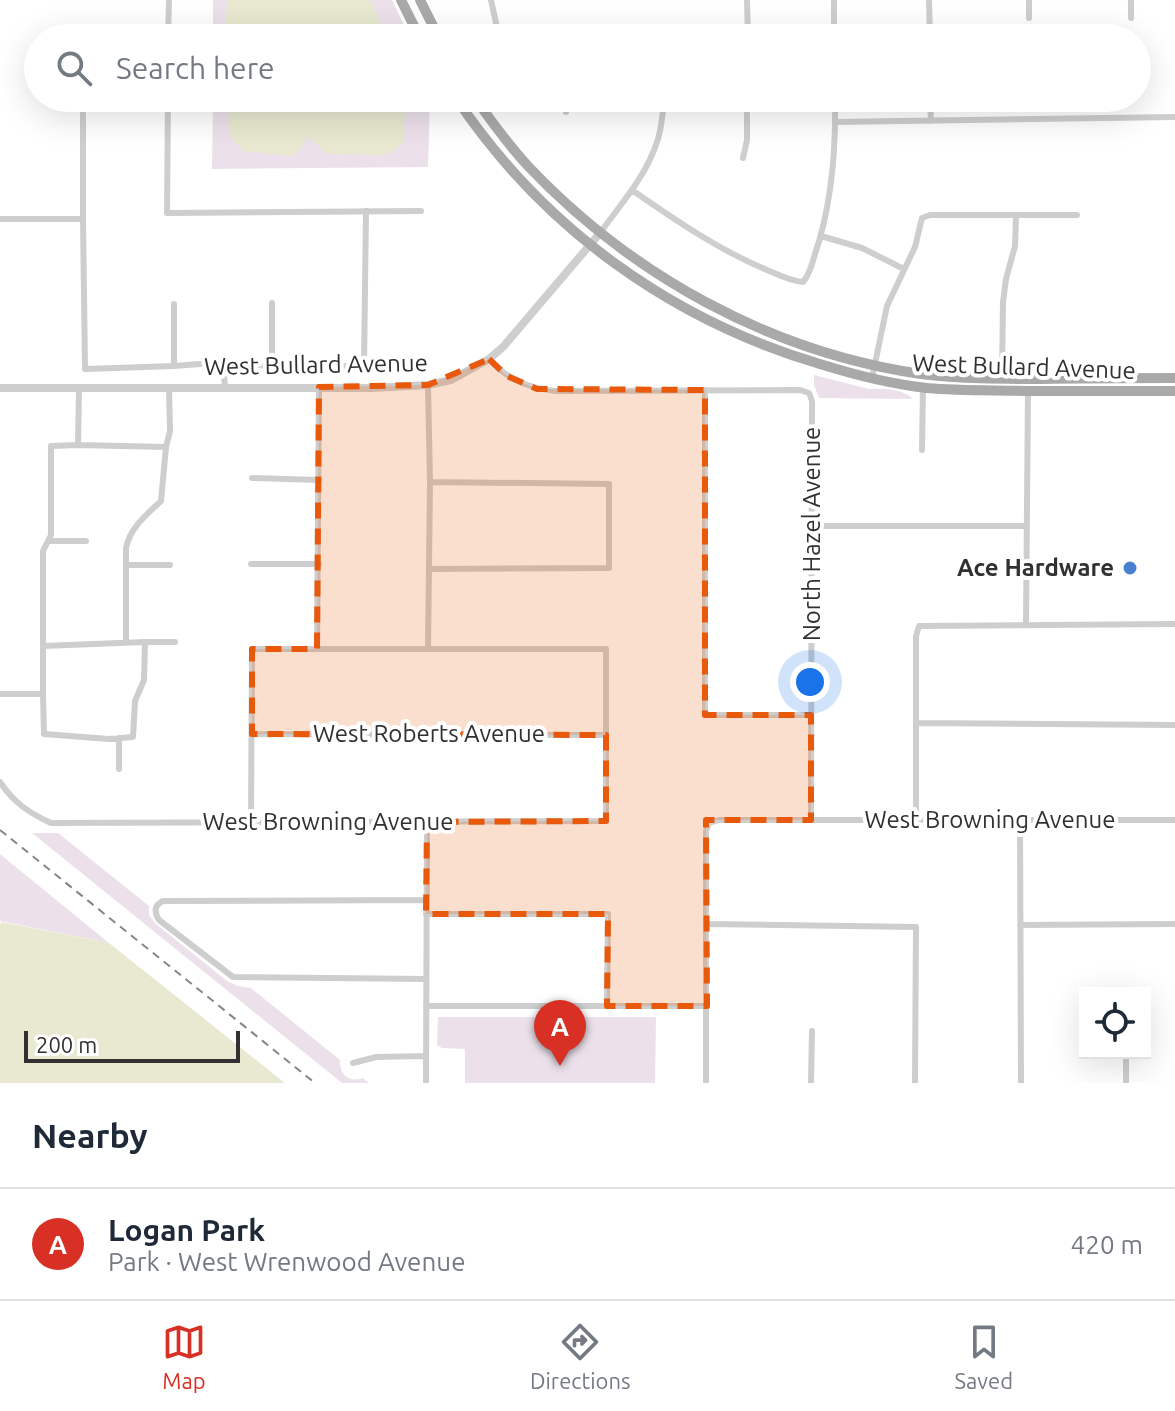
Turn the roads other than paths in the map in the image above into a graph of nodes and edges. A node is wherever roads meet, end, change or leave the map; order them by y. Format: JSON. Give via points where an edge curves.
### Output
{"nodes":[{"id":1,"x":169,"y":0,"type":"edge"},
{"id":2,"x":401,"y":0,"type":"edge"},
{"id":3,"x":420,"y":0,"type":"edge"},
{"id":4,"x":491,"y":0,"type":"edge"},
{"id":5,"x":747,"y":0,"type":"edge"},
{"id":6,"x":834,"y":0,"type":"edge"},
{"id":7,"x":929,"y":0,"type":"edge"},
{"id":8,"x":1029,"y":0,"type":"edge"},
{"id":9,"x":1131,"y":0,"type":"edge"},
{"id":10,"x":1029,"y":18,"type":"dead end"},
{"id":11,"x":1131,"y":18,"type":"dead end"},
{"id":12,"x":168,"y":24,"type":"edge"},
{"id":13,"x":413,"y":24,"type":"edge"},
{"id":14,"x":432,"y":24,"type":"edge"},
{"id":15,"x":497,"y":24,"type":"edge"},
{"id":16,"x":748,"y":24,"type":"edge"},
{"id":17,"x":834,"y":24,"type":"edge"},
{"id":18,"x":930,"y":24,"type":"edge"},
{"id":19,"x":83,"y":112,"type":"edge"},
{"id":20,"x":168,"y":112,"type":"edge"},
{"id":21,"x":466,"y":112,"type":"edge"},
{"id":22,"x":486,"y":112,"type":"edge"},
{"id":23,"x":662,"y":112,"type":"edge"},
{"id":24,"x":747,"y":112,"type":"edge"},
{"id":25,"x":835,"y":112,"type":"edge"},
{"id":26,"x":931,"y":112,"type":"edge"},
{"id":27,"x":1175,"y":117,"type":"edge"},
{"id":28,"x":931,"y":121,"type":"junction"},
{"id":29,"x":835,"y":122,"type":"junction"},
{"id":30,"x":743,"y":158,"type":"dead end"},
{"id":31,"x":632,"y":190,"type":"junction"},
{"id":32,"x":366,"y":211,"type":"junction"},
{"id":33,"x":421,"y":211,"type":"dead end"},
{"id":34,"x":1016,"y":215,"type":"junction"},
{"id":35,"x":1077,"y":215,"type":"dead end"},
{"id":36,"x":0,"y":219,"type":"edge"},
{"id":37,"x":83,"y":219,"type":"junction"},
{"id":38,"x":600,"y":233,"type":"junction"},
{"id":39,"x":821,"y":236,"type":"junction"},
{"id":40,"x":589,"y":245,"type":"junction"},
{"id":41,"x":904,"y":269,"type":"junction"},
{"id":42,"x":272,"y":303,"type":"dead end"},
{"id":43,"x":174,"y":304,"type":"dead end"},
{"id":44,"x":489,"y":359,"type":"junction"},
{"id":45,"x":223,"y":363,"type":"junction"},
{"id":46,"x":875,"y":365,"type":"junction"},
{"id":47,"x":174,"y":366,"type":"junction"},
{"id":48,"x":272,"y":366,"type":"junction"},
{"id":49,"x":954,"y":377,"type":"junction"},
{"id":50,"x":872,"y":378,"type":"junction"},
{"id":51,"x":1171,"y":378,"type":"edge"},
{"id":52,"x":1002,"y":379,"type":"junction"},
{"id":53,"x":428,"y":385,"type":"junction"},
{"id":54,"x":169,"y":387,"type":"junction"},
{"id":55,"x":225,"y":387,"type":"junction"},
{"id":56,"x":319,"y":387,"type":"junction"},
{"id":57,"x":923,"y":387,"type":"junction"},
{"id":58,"x":0,"y":388,"type":"edge"},
{"id":59,"x":79,"y":388,"type":"junction"},
{"id":60,"x":1150,"y":389,"type":"junction"},
{"id":61,"x":705,"y":390,"type":"junction"},
{"id":62,"x":1028,"y":391,"type":"junction"},
{"id":63,"x":1175,"y":391,"type":"edge"},
{"id":64,"x":78,"y":445,"type":"junction"},
{"id":65,"x":166,"y":447,"type":"junction"},
{"id":66,"x":922,"y":450,"type":"dead end"},
{"id":67,"x":252,"y":478,"type":"dead end"},
{"id":68,"x":319,"y":480,"type":"junction"},
{"id":69,"x":430,"y":482,"type":"junction"},
{"id":70,"x":811,"y":526,"type":"junction"},
{"id":71,"x":1026,"y":526,"type":"junction"},
{"id":72,"x":48,"y":541,"type":"junction"},
{"id":73,"x":86,"y":541,"type":"dead end"},
{"id":74,"x":251,"y":564,"type":"dead end"},
{"id":75,"x":319,"y":564,"type":"junction"},
{"id":76,"x":126,"y":565,"type":"junction"},
{"id":77,"x":170,"y":565,"type":"dead end"},
{"id":78,"x":429,"y":569,"type":"junction"},
{"id":79,"x":1026,"y":624,"type":"junction"},
{"id":80,"x":1175,"y":624,"type":"edge"},
{"id":81,"x":126,"y":642,"type":"junction"},
{"id":82,"x":145,"y":642,"type":"junction"},
{"id":83,"x":175,"y":642,"type":"dead end"},
{"id":84,"x":43,"y":646,"type":"junction"},
{"id":85,"x":317,"y":649,"type":"junction"},
{"id":86,"x":428,"y":649,"type":"junction"},
{"id":87,"x":0,"y":694,"type":"edge"},
{"id":88,"x":43,"y":694,"type":"junction"},
{"id":89,"x":811,"y":715,"type":"junction"},
{"id":90,"x":916,"y":723,"type":"junction"},
{"id":91,"x":1175,"y":725,"type":"edge"},
{"id":92,"x":252,"y":734,"type":"junction"},
{"id":93,"x":606,"y":735,"type":"junction"},
{"id":94,"x":119,"y":738,"type":"junction"},
{"id":95,"x":119,"y":769,"type":"dead end"},
{"id":96,"x":0,"y":782,"type":"edge"},
{"id":97,"x":811,"y":820,"type":"junction"},
{"id":98,"x":1020,"y":820,"type":"junction"},
{"id":99,"x":1175,"y":820,"type":"edge"},
{"id":100,"x":916,"y":821,"type":"junction"},
{"id":101,"x":251,"y":822,"type":"junction"},
{"id":102,"x":427,"y":822,"type":"junction"},
{"id":103,"x":426,"y":900,"type":"junction"},
{"id":104,"x":426,"y":914,"type":"junction"},
{"id":105,"x":707,"y":924,"type":"junction"},
{"id":106,"x":1175,"y":924,"type":"edge"},
{"id":107,"x":1020,"y":925,"type":"junction"},
{"id":108,"x":426,"y":979,"type":"junction"},
{"id":109,"x":426,"y":1006,"type":"junction"},
{"id":110,"x":607,"y":1006,"type":"junction"},
{"id":111,"x":707,"y":1006,"type":"junction"},
{"id":112,"x":812,"y":1031,"type":"dead end"},
{"id":113,"x":426,"y":1056,"type":"junction"},
{"id":114,"x":1126,"y":1059,"type":"edge"},
{"id":115,"x":353,"y":1063,"type":"dead end"},
{"id":116,"x":426,"y":1083,"type":"edge"},
{"id":117,"x":706,"y":1083,"type":"edge"},
{"id":118,"x":811,"y":1083,"type":"edge"},
{"id":119,"x":915,"y":1083,"type":"edge"},
{"id":120,"x":1021,"y":1083,"type":"edge"},
{"id":121,"x":1126,"y":1083,"type":"edge"}],
"edges":[{"from":1,"to":12,"type":"street"},
{"from":2,"to":13,"type":"main road"},
{"from":3,"to":14,"type":"main road"},
{"from":4,"to":15,"type":"street"},
{"from":5,"to":16,"type":"street"},
{"from":6,"to":17,"type":"street"},
{"from":7,"to":18,"type":"street"},
{"from":8,"to":10,"type":"street"},
{"from":9,"to":11,"type":"street"},
{"from":19,"to":37,"type":"street"},
{"from":20,"to":32,"type":"street","via":[[167,213]]},
{"from":21,"to":40,"type":"main road","name":"West Bullard Avenue","via":[[506,164]]},
{"from":22,"to":38,"type":"main road","name":"West Bullard Avenue","via":[[526,164]]},
{"from":23,"to":31,"type":"street","via":[[658,140]]},
{"from":24,"to":30,"type":"street"},
{"from":25,"to":29,"type":"street"},
{"from":26,"to":28,"type":"street"},
{"from":27,"to":28,"type":"street"},
{"from":28,"to":29,"type":"street"},
{"from":29,"to":39,"type":"street"},
{"from":31,"to":38,"type":"street"},
{"from":31,"to":39,"type":"street","via":[[711,241],[794,281],[808,277]]},
{"from":32,"to":33,"type":"street"},
{"from":32,"to":48,"type":"street","name":"West Bullard Avenue","via":[[364,366]]},
{"from":34,"to":35,"type":"street"},
{"from":34,"to":41,"type":"street","via":[[922,218]]},
{"from":34,"to":52,"type":"street","via":[[1003,302]]},
{"from":36,"to":37,"type":"street"},
{"from":37,"to":47,"type":"street","name":"West Bullard Avenue","via":[[85,369]]},
{"from":38,"to":40,"type":"street","name":"West Bullard Avenue"},
{"from":38,"to":46,"type":"main road","name":"West Bullard Avenue","via":[[665,279],[723,311],[802,345]]},
{"from":39,"to":41,"type":"street"},
{"from":40,"to":44,"type":"street","name":"West Bullard Avenue"},
{"from":40,"to":50,"type":"main road","name":"West Bullard Avenue","via":[[643,284],[736,335]]},
{"from":41,"to":46,"type":"street","via":[[887,306]]},
{"from":42,"to":48,"type":"street"},
{"from":43,"to":47,"type":"street"},
{"from":44,"to":53,"type":"street","name":"West Bullard Avenue","via":[[451,380]]},
{"from":44,"to":61,"type":"street","via":[[507,376],[537,389]]},
{"from":45,"to":47,"type":"street","name":"West Bullard Avenue"},
{"from":45,"to":48,"type":"street","name":"West Bullard Avenue"},
{"from":45,"to":55,"type":"street"},
{"from":46,"to":49,"type":"main road","name":"West Bullard Avenue"},
{"from":46,"to":50,"type":"street"},
{"from":49,"to":52,"type":"main road","name":"West Bullard Avenue"},
{"from":49,"to":57,"type":"main road"},
{"from":50,"to":57,"type":"main road","name":"West Bullard Avenue"},
{"from":51,"to":52,"type":"main road","name":"West Bullard Avenue"},
{"from":51,"to":60,"type":"main road"},
{"from":53,"to":56,"type":"street","name":"West Bullard Avenue"},
{"from":53,"to":69,"type":"street"},
{"from":54,"to":55,"type":"street","name":"West Bullard Avenue"},
{"from":54,"to":59,"type":"street","name":"West Bullard Avenue"},
{"from":54,"to":65,"type":"street"},
{"from":55,"to":56,"type":"street","name":"West Bullard Avenue"},
{"from":56,"to":68,"type":"street"},
{"from":57,"to":62,"type":"main road","name":"West Bullard Avenue"},
{"from":57,"to":66,"type":"street"},
{"from":58,"to":59,"type":"street","name":"West Bullard Avenue"},
{"from":59,"to":64,"type":"street"},
{"from":60,"to":62,"type":"main road","name":"West Bullard Avenue"},
{"from":60,"to":63,"type":"main road","name":"West Bullard Avenue"},
{"from":61,"to":70,"type":"street","name":"North Hazel Avenue","via":[[809,393]]},
{"from":61,"to":89,"type":"street","via":[[705,715]]},
{"from":62,"to":71,"type":"street"},
{"from":64,"to":65,"type":"street"},
{"from":64,"to":72,"type":"street","via":[[51,446]]},
{"from":65,"to":76,"type":"street","via":[[161,501],[129,536]]},
{"from":67,"to":68,"type":"street"},
{"from":68,"to":75,"type":"street"},
{"from":69,"to":78,"type":"street"},
{"from":69,"to":78,"type":"street","via":[[609,484],[609,568]]},
{"from":70,"to":71,"type":"street"},
{"from":70,"to":89,"type":"street","name":"North Hazel Avenue"},
{"from":71,"to":79,"type":"street"},
{"from":72,"to":73,"type":"street"},
{"from":72,"to":84,"type":"street","via":[[43,551]]},
{"from":74,"to":75,"type":"street"},
{"from":75,"to":85,"type":"street"},
{"from":76,"to":77,"type":"street"},
{"from":76,"to":81,"type":"street"},
{"from":78,"to":86,"type":"street"},
{"from":79,"to":80,"type":"street"},
{"from":79,"to":90,"type":"street","via":[[919,626]]},
{"from":81,"to":82,"type":"street"},
{"from":81,"to":84,"type":"street"},
{"from":82,"to":83,"type":"street"},
{"from":82,"to":94,"type":"street","via":[[133,737]]},
{"from":84,"to":88,"type":"street"},
{"from":85,"to":86,"type":"street"},
{"from":85,"to":92,"type":"street","via":[[252,649]]},
{"from":86,"to":93,"type":"street","via":[[606,649]]},
{"from":87,"to":88,"type":"street"},
{"from":88,"to":94,"type":"street","via":[[44,734]]},
{"from":89,"to":97,"type":"street","name":"North Hazel Avenue"},
{"from":90,"to":91,"type":"street"},
{"from":90,"to":100,"type":"street"},
{"from":92,"to":93,"type":"street","name":"West Roberts Avenue"},
{"from":92,"to":101,"type":"street"},
{"from":93,"to":102,"type":"street","name":"West Browning Avenue","via":[[606,821]]},
{"from":94,"to":95,"type":"street"},
{"from":96,"to":101,"type":"street","name":"West Browning Avenue","via":[[20,806],[51,823]]},
{"from":97,"to":100,"type":"street","name":"West Browning Avenue"},
{"from":97,"to":105,"type":"street","name":"West Browning Avenue","via":[[709,823]]},
{"from":98,"to":99,"type":"street","name":"West Browning Avenue"},
{"from":98,"to":100,"type":"street","name":"West Browning Avenue"},
{"from":98,"to":107,"type":"street"},
{"from":101,"to":102,"type":"street","name":"West Browning Avenue"},
{"from":102,"to":103,"type":"street"},
{"from":103,"to":104,"type":"street"},
{"from":103,"to":108,"type":"street","via":[[163,901],[155,908],[159,920],[233,977]]},
{"from":104,"to":108,"type":"street"},
{"from":104,"to":110,"type":"street","via":[[608,914]]},
{"from":105,"to":111,"type":"street"},
{"from":105,"to":119,"type":"street","via":[[916,927]]},
{"from":106,"to":107,"type":"street"},
{"from":107,"to":120,"type":"street"},
{"from":108,"to":109,"type":"street"},
{"from":109,"to":110,"type":"street"},
{"from":109,"to":113,"type":"street"},
{"from":110,"to":111,"type":"street"},
{"from":111,"to":117,"type":"street"},
{"from":112,"to":118,"type":"street"},
{"from":113,"to":115,"type":"street"},
{"from":113,"to":116,"type":"street"},
{"from":114,"to":121,"type":"street"}]}
